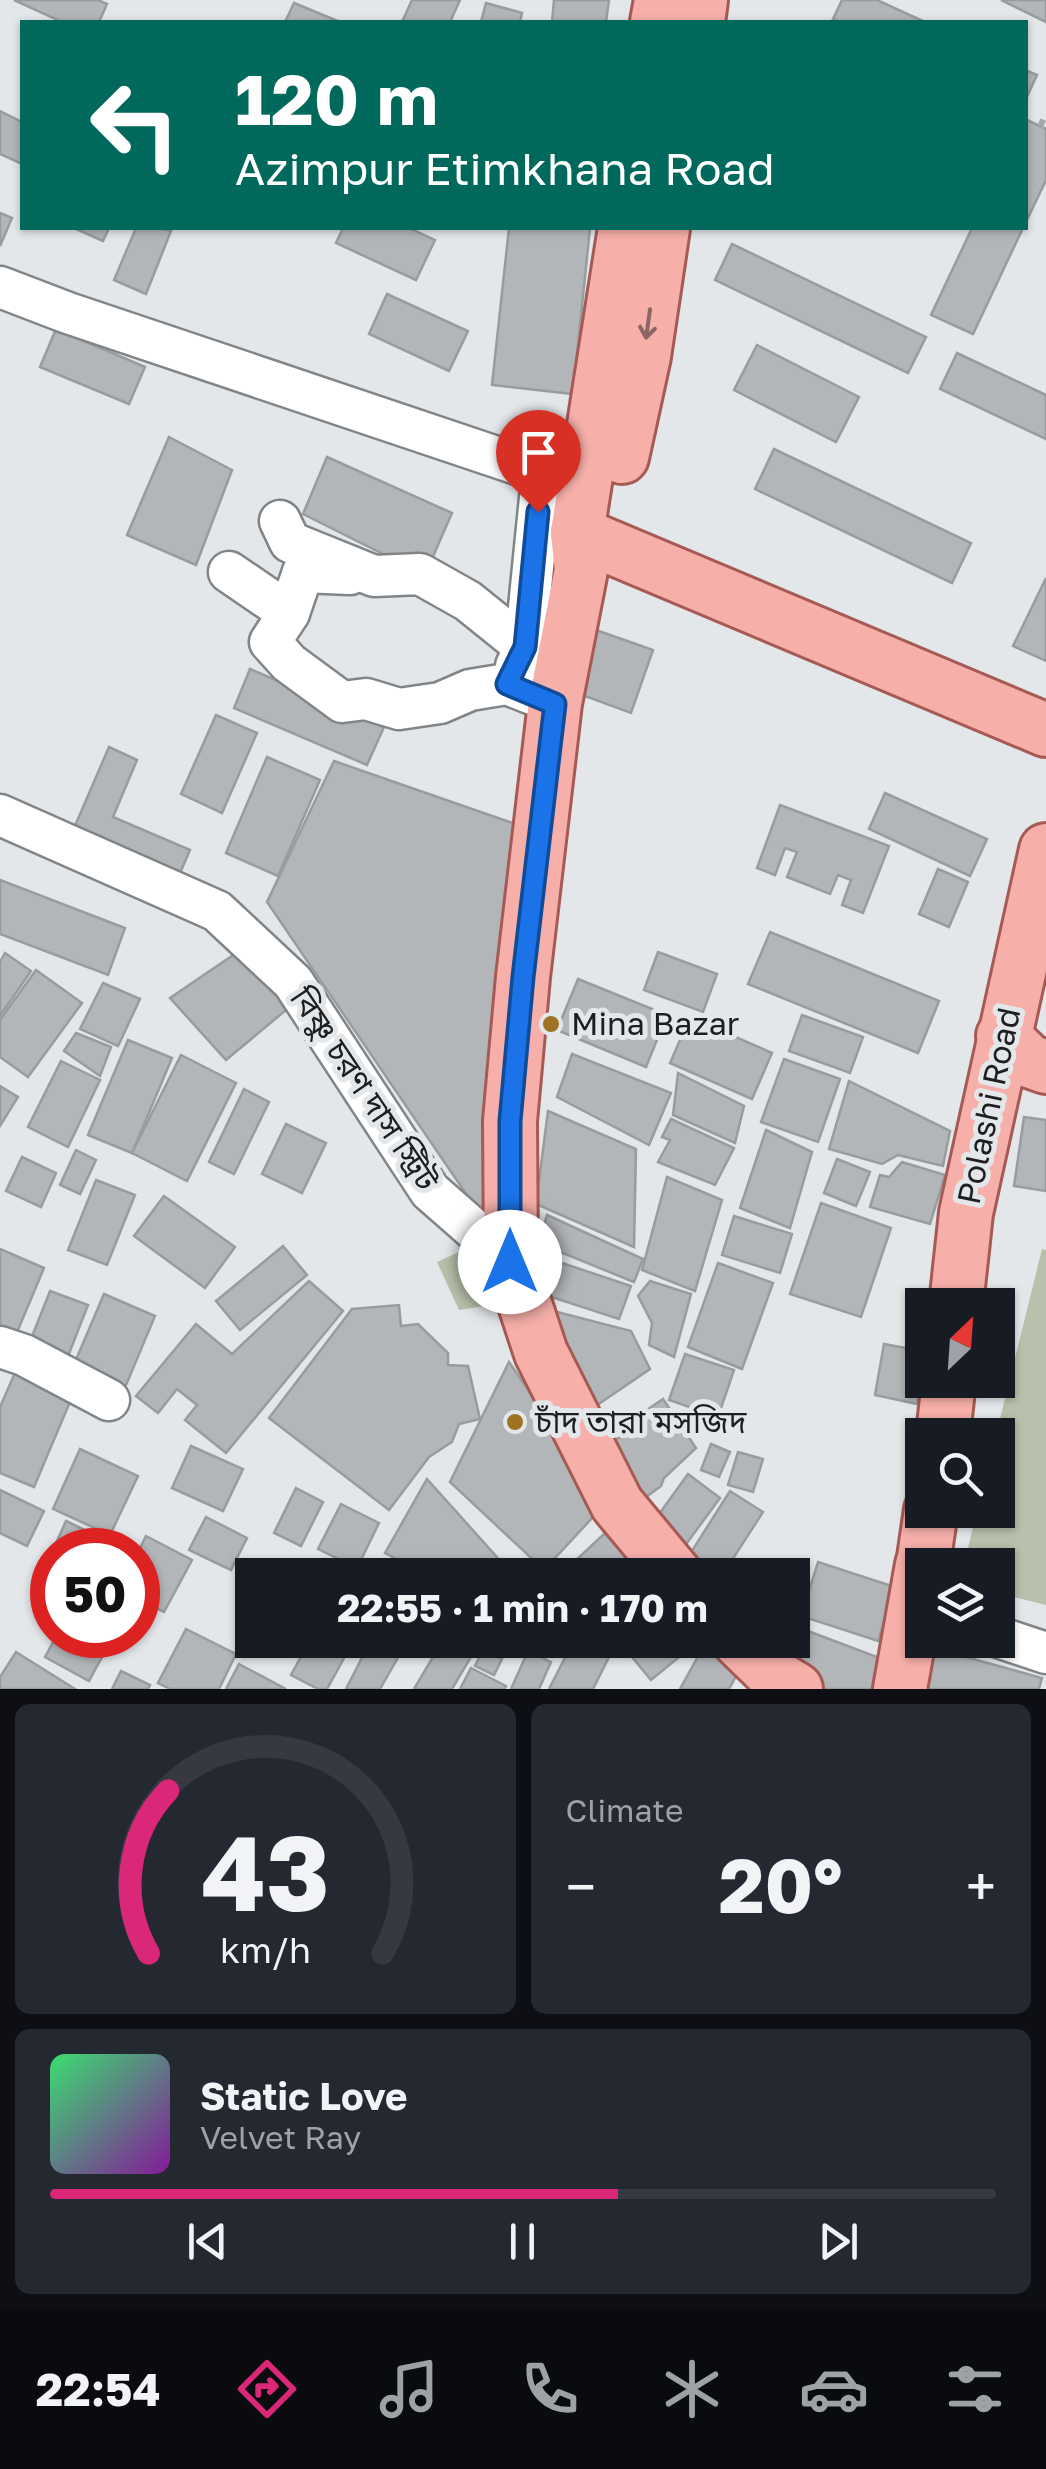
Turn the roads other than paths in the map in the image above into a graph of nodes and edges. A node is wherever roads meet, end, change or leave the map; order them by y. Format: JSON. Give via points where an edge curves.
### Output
{"nodes":[{"id":1,"x":625,"y":230,"type":"edge"},
{"id":2,"x":663,"y":230,"type":"edge"},
{"id":3,"x":0,"y":288,"type":"edge"},
{"id":4,"x":280,"y":520,"type":"dead end"},
{"id":5,"x":582,"y":524,"type":"junction"},
{"id":6,"x":229,"y":572,"type":"dead end"},
{"id":7,"x":374,"y":576,"type":"junction"},
{"id":8,"x":288,"y":613,"type":"junction"},
{"id":9,"x":525,"y":647,"type":"junction"},
{"id":10,"x":507,"y":684,"type":"junction"},
{"id":11,"x":1046,"y":694,"type":"edge"},
{"id":12,"x":555,"y":704,"type":"junction"},
{"id":13,"x":1046,"y":730,"type":"edge"},
{"id":14,"x":0,"y":815,"type":"edge"},
{"id":15,"x":1046,"y":850,"type":"edge"},
{"id":16,"x":1003,"y":1036,"type":"junction"},
{"id":17,"x":1046,"y":1067,"type":"edge"},
{"id":18,"x":510,"y":1262,"type":"junction"},
{"id":19,"x":958,"y":1288,"type":"edge"},
{"id":20,"x":0,"y":1347,"type":"edge"},
{"id":21,"x":109,"y":1400,"type":"dead end"},
{"id":22,"x":662,"y":1558,"type":"edge"},
{"id":23,"x":1015,"y":1642,"type":"edge"},
{"id":24,"x":1046,"y":1653,"type":"edge"},
{"id":25,"x":756,"y":1658,"type":"edge"},
{"id":26,"x":906,"y":1658,"type":"edge"},
{"id":27,"x":796,"y":1689,"type":"edge"},
{"id":28,"x":900,"y":1689,"type":"edge"}],
"edges":[{"from":1,"to":5,"type":"main road"},
{"from":2,"to":5,"type":"main road","one_way":true,"via":[[644,356]]},
{"from":3,"to":5,"type":"street","via":[[523,466]]},
{"from":4,"to":7,"type":"street","via":[[290,542]]},
{"from":5,"to":9,"type":"street"},
{"from":5,"to":11,"type":"main road"},
{"from":5,"to":12,"type":"main road"},
{"from":5,"to":13,"type":"main road"},
{"from":6,"to":8,"type":"street"},
{"from":7,"to":8,"type":"street","via":[[303,572]]},
{"from":7,"to":9,"type":"street","via":[[420,574],[468,601]]},
{"from":8,"to":10,"type":"street","via":[[270,642],[342,702],[366,699],[399,708]]},
{"from":9,"to":10,"type":"street"},
{"from":10,"to":12,"type":"street"},
{"from":12,"to":18,"type":"main road","via":[[510,1121]]},
{"from":14,"to":18,"type":"street","name":"বিষ্ণু চরণ দাস স্ট্রিট","via":[[217,911],[293,982],[430,1191]]},
{"from":15,"to":16,"type":"main road","name":"Polashi Road"},
{"from":16,"to":17,"type":"main road","via":[[1029,1061]]},
{"from":16,"to":19,"type":"main road","name":"Polashi Road","via":[[966,1213]]},
{"from":18,"to":22,"type":"main road","via":[[541,1353],[617,1504]]},
{"from":20,"to":21,"type":"street"},
{"from":23,"to":24,"type":"street"},
{"from":25,"to":27,"type":"main road"},
{"from":26,"to":28,"type":"main road"}]}
